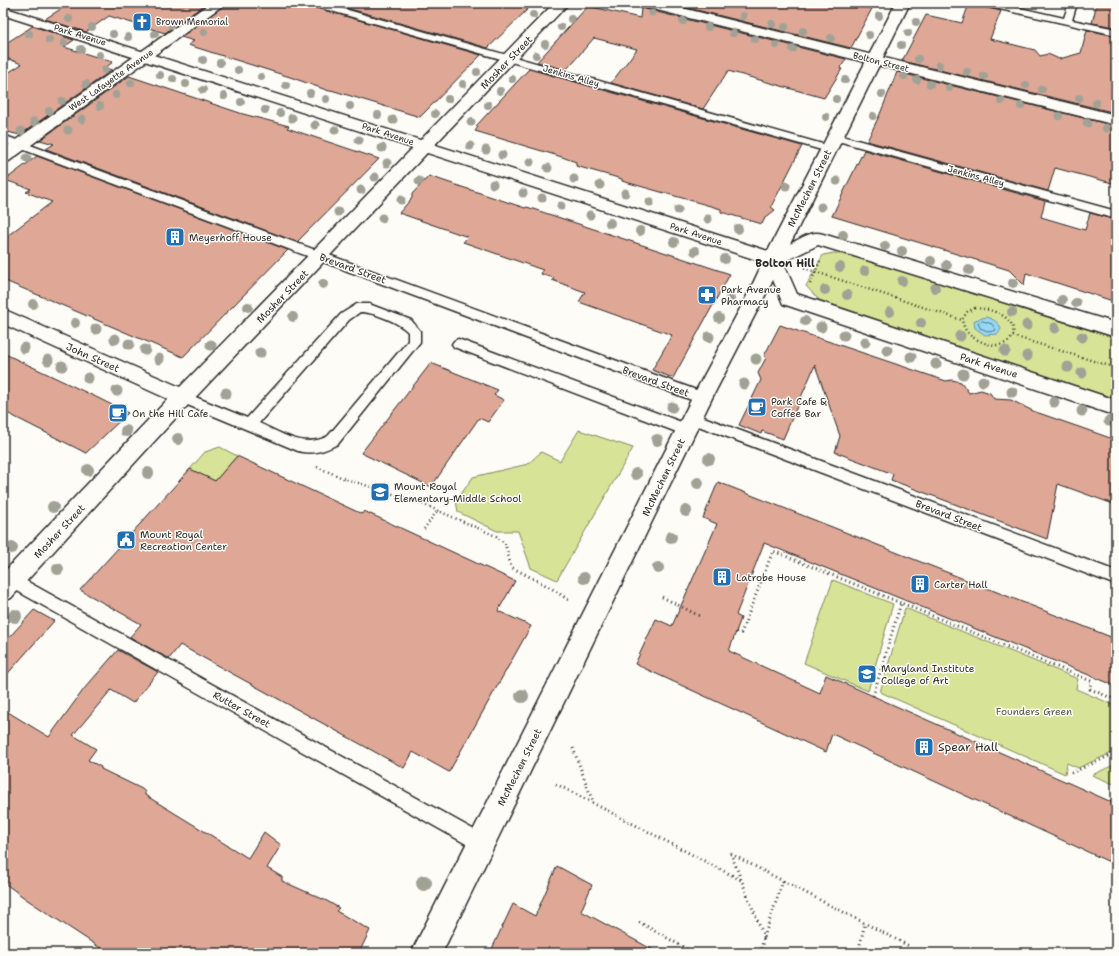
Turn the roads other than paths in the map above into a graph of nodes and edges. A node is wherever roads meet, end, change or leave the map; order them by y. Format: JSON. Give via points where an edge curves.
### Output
{"nodes":[{"id":1,"x":219,"y":3,"type":"edge"},
{"id":2,"x":313,"y":3,"type":"edge"},
{"id":3,"x":562,"y":3,"type":"edge"},
{"id":4,"x":646,"y":3,"type":"edge"},
{"id":5,"x":903,"y":3,"type":"edge"},
{"id":6,"x":986,"y":3,"type":"edge"},
{"id":7,"x":1073,"y":3,"type":"edge"},
{"id":8,"x":3,"y":11,"type":"edge"},
{"id":9,"x":1067,"y":21,"type":"junction"},
{"id":10,"x":1116,"y":32,"type":"edge"},
{"id":11,"x":145,"y":56,"type":"junction"},
{"id":12,"x":509,"y":58,"type":"junction"},
{"id":13,"x":874,"y":60,"type":"junction"},
{"id":14,"x":1116,"y":120,"type":"edge"},
{"id":15,"x":3,"y":138,"type":"edge"},
{"id":16,"x":832,"y":143,"type":"junction"},
{"id":17,"x":20,"y":145,"type":"junction"},
{"id":18,"x":425,"y":146,"type":"junction"},
{"id":19,"x":3,"y":157,"type":"edge"},
{"id":20,"x":1116,"y":215,"type":"edge"},
{"id":21,"x":320,"y":256,"type":"junction"},
{"id":22,"x":773,"y":259,"type":"junction"},
{"id":23,"x":3,"y":316,"type":"edge"},
{"id":24,"x":1116,"y":330,"type":"edge"},
{"id":25,"x":458,"y":344,"type":"dead end"},
{"id":26,"x":183,"y":397,"type":"junction"},
{"id":27,"x":702,"y":398,"type":"junction"},
{"id":28,"x":1116,"y":408,"type":"edge"},
{"id":29,"x":690,"y":424,"type":"junction"},
{"id":30,"x":249,"y":425,"type":"junction"},
{"id":31,"x":1116,"y":578,"type":"edge"},
{"id":32,"x":6,"y":582,"type":"edge"},
{"id":33,"x":481,"y":844,"type":"junction"},
{"id":34,"x":426,"y":953,"type":"edge"}],
"edges":[{"from":1,"to":11,"type":"street","name":"West Lafayette Avenue"},
{"from":2,"to":12,"type":"lane","name":"Jenkins Alley"},
{"from":3,"to":12,"type":"street","name":"Mosher Street"},
{"from":4,"to":13,"type":"street","name":"Bolton Street"},
{"from":5,"to":13,"type":"street","name":"McMechen Street"},
{"from":6,"to":9,"type":"lane"},
{"from":7,"to":9,"type":"lane"},
{"from":8,"to":11,"type":"street","name":"Park Avenue"},
{"from":9,"to":10,"type":"lane"},
{"from":11,"to":17,"type":"street","name":"West Lafayette Avenue"},
{"from":11,"to":18,"type":"street","name":"Park Avenue"},
{"from":12,"to":16,"type":"lane","name":"Jenkins Alley"},
{"from":12,"to":18,"type":"street","name":"Mosher Street"},
{"from":13,"to":14,"type":"street","name":"Bolton Street"},
{"from":13,"to":16,"type":"street","name":"McMechen Street"},
{"from":15,"to":17,"type":"lane","name":"Brevard Street"},
{"from":16,"to":20,"type":"lane","name":"Jenkins Alley"},
{"from":16,"to":22,"type":"street","name":"McMechen Street"},
{"from":17,"to":19,"type":"street","name":"West Lafayette Avenue"},
{"from":17,"to":21,"type":"lane","name":"Brevard Street"},
{"from":18,"to":21,"type":"street","name":"Mosher Street"},
{"from":18,"to":22,"type":"street","name":"Park Avenue"},
{"from":21,"to":26,"type":"street","name":"Mosher Street"},
{"from":21,"to":27,"type":"lane","name":"Brevard Street"},
{"from":22,"to":24,"type":"street","via":[[817,238]]},
{"from":22,"to":27,"type":"street","name":"McMechen Street"},
{"from":22,"to":28,"type":"street","name":"Park Avenue","via":[[790,299]]},
{"from":23,"to":26,"type":"street","name":"John Street"},
{"from":25,"to":29,"type":"lane","name":"Brevard Street"},
{"from":26,"to":30,"type":"lane"},
{"from":26,"to":32,"type":"street","name":"Mosher Street"},
{"from":27,"to":29,"type":"street","name":"McMechen Street"},
{"from":29,"to":31,"type":"lane","name":"Brevard Street"},
{"from":29,"to":33,"type":"street","name":"McMechen Street"},
{"from":30,"to":30,"type":"lane","via":[[291,443],[321,447],[333,440],[414,342],[414,331],[401,320],[369,308],[357,308],[345,317]]},
{"from":32,"to":33,"type":"lane","name":"Rutter Street"},
{"from":33,"to":34,"type":"street","name":"McMechen Street"}]}
